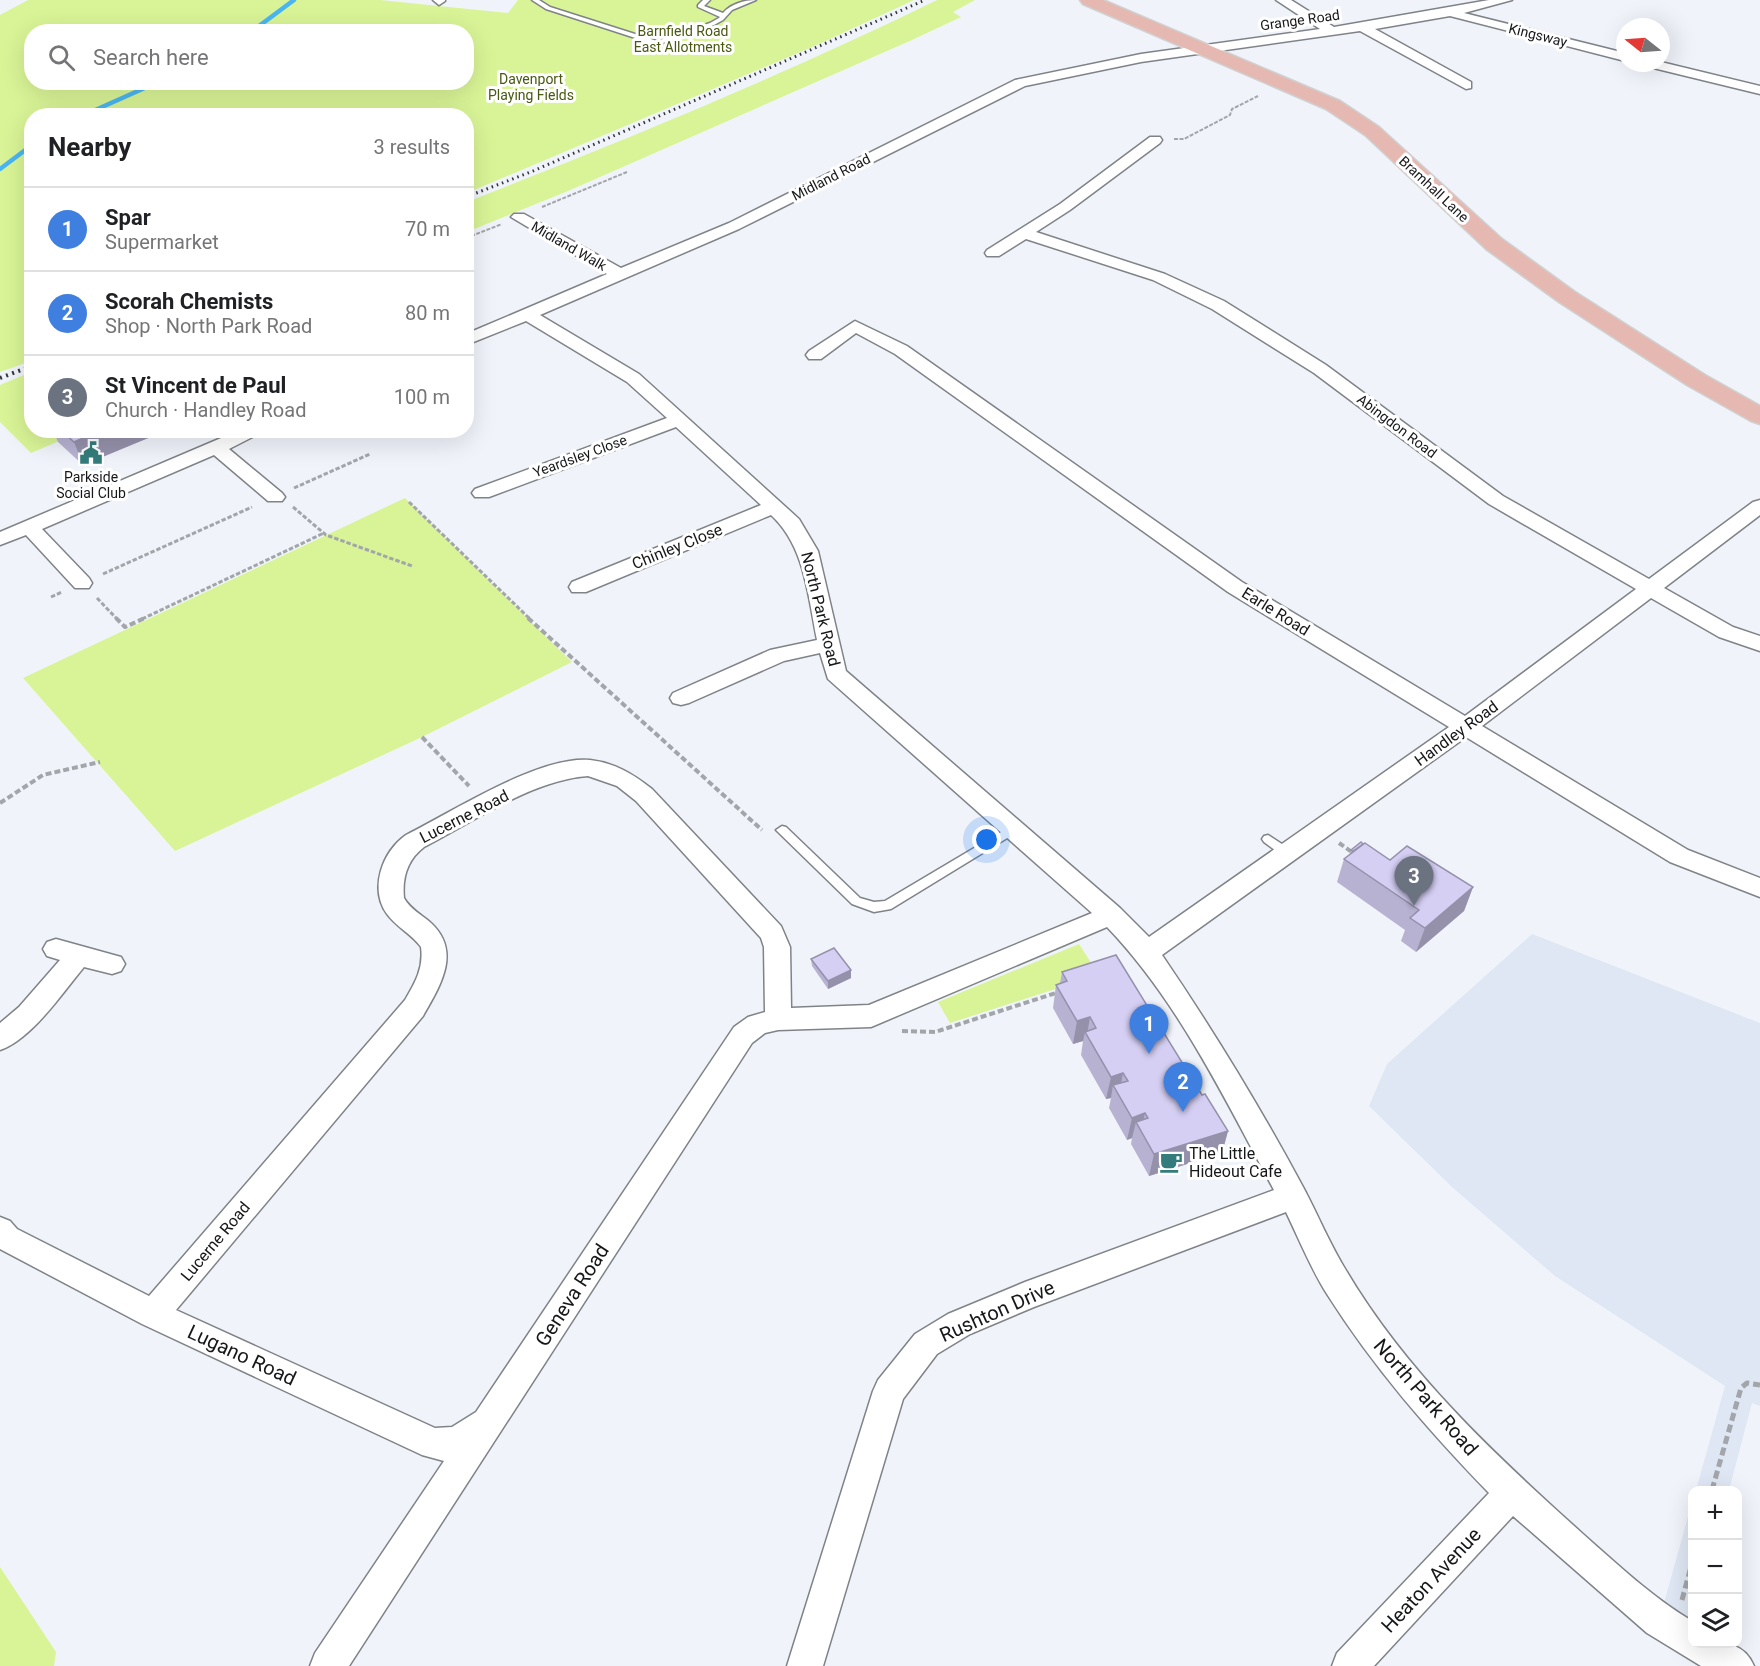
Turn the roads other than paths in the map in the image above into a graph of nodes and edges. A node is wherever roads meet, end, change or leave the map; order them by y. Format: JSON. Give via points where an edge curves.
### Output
{"nodes":[{"id":1,"x":535,"y":0,"type":"edge"},
{"id":2,"x":707,"y":0,"type":"edge"},
{"id":3,"x":753,"y":0,"type":"edge"},
{"id":4,"x":1089,"y":0,"type":"edge"},
{"id":5,"x":1282,"y":0,"type":"edge"},
{"id":6,"x":1506,"y":0,"type":"edge"},
{"id":7,"x":1452,"y":14,"type":"junction"},
{"id":8,"x":724,"y":16,"type":"junction"},
{"id":9,"x":1361,"y":27,"type":"junction"},
{"id":10,"x":1331,"y":31,"type":"junction"},
{"id":11,"x":1204,"y":49,"type":"junction"},
{"id":12,"x":1616,"y":55,"type":"edge"},
{"id":13,"x":1670,"y":68,"type":"edge"},
{"id":14,"x":1466,"y":85,"type":"dead end"},
{"id":15,"x":1760,"y":90,"type":"edge"},
{"id":16,"x":1155,"y":140,"type":"road end"},
{"id":17,"x":519,"y":217,"type":"road end"},
{"id":18,"x":1023,"y":232,"type":"junction"},
{"id":19,"x":993,"y":253,"type":"dead end"},
{"id":20,"x":619,"y":274,"type":"junction"},
{"id":21,"x":526,"y":314,"type":"junction"},
{"id":22,"x":474,"y":337,"type":"edge"},
{"id":23,"x":814,"y":355,"type":"dead end"},
{"id":24,"x":1760,"y":416,"type":"edge"},
{"id":25,"x":679,"y":420,"type":"junction"},
{"id":26,"x":224,"y":440,"type":"edge"},
{"id":27,"x":482,"y":493,"type":"dead end"},
{"id":28,"x":276,"y":496,"type":"road end"},
{"id":29,"x":775,"y":506,"type":"junction"},
{"id":30,"x":1760,"y":506,"type":"edge"},
{"id":31,"x":29,"y":527,"type":"junction"},
{"id":32,"x":0,"y":539,"type":"edge"},
{"id":33,"x":82,"y":583,"type":"road end"},
{"id":34,"x":579,"y":587,"type":"dead end"},
{"id":35,"x":1650,"y":589,"type":"junction"},
{"id":36,"x":828,"y":644,"type":"junction"},
{"id":37,"x":1760,"y":644,"type":"edge"},
{"id":38,"x":681,"y":698,"type":"dead end"},
{"id":39,"x":1465,"y":727,"type":"junction"},
{"id":40,"x":1013,"y":829,"type":"junction"},
{"id":41,"x":782,"y":830,"type":"road end"},
{"id":42,"x":1268,"y":839,"type":"dead end"},
{"id":43,"x":1287,"y":853,"type":"junction"},
{"id":44,"x":1760,"y":888,"type":"edge"},
{"id":45,"x":1111,"y":915,"type":"junction"},
{"id":46,"x":1147,"y":952,"type":"junction"},
{"id":47,"x":112,"y":964,"type":"dead end"},
{"id":48,"x":778,"y":1019,"type":"junction"},
{"id":49,"x":0,"y":1039,"type":"edge"},
{"id":50,"x":1293,"y":1196,"type":"junction"},
{"id":51,"x":0,"y":1230,"type":"edge"},
{"id":52,"x":153,"y":1314,"type":"junction"},
{"id":53,"x":488,"y":1420,"type":"junction"},
{"id":54,"x":1512,"y":1493,"type":"junction"},
{"id":55,"x":1688,"y":1639,"type":"edge"},
{"id":56,"x":1704,"y":1648,"type":"edge"},
{"id":57,"x":328,"y":1666,"type":"edge"},
{"id":58,"x":805,"y":1666,"type":"edge"},
{"id":59,"x":1350,"y":1666,"type":"edge"},
{"id":60,"x":1736,"y":1666,"type":"edge"}],
"edges":[{"from":1,"to":8,"type":"lane","via":[[548,8],[657,42],[712,24]]},
{"from":2,"to":8,"type":"lane","via":[[700,6]]},
{"from":3,"to":8,"type":"lane","via":[[730,9]]},
{"from":4,"to":11,"type":"main road","name":"Bramhall Lane"},
{"from":5,"to":10,"type":"street"},
{"from":6,"to":7,"type":"street","name":"Grange Road"},
{"from":7,"to":9,"type":"street","name":"Grange Road"},
{"from":7,"to":12,"type":"street","name":"Kingsway"},
{"from":9,"to":10,"type":"street","name":"Grange Road"},
{"from":9,"to":14,"type":"street"},
{"from":10,"to":11,"type":"street","name":"Grange Road"},
{"from":11,"to":20,"type":"street","name":"Midland Road","via":[[1020,83],[734,226]]},
{"from":11,"to":24,"type":"main road","name":"Bramhall Lane","via":[[1334,105],[1372,131],[1494,244],[1567,297]]},
{"from":13,"to":15,"type":"street"},
{"from":16,"to":18,"type":"street","via":[[1065,207]]},
{"from":17,"to":20,"type":"street","name":"Midland Walk"},
{"from":18,"to":19,"type":"street"},
{"from":18,"to":35,"type":"street","name":"Abingdon Road","via":[[1159,277],[1218,305],[1320,369],[1496,500]]},
{"from":20,"to":21,"type":"street","name":"Midland Road"},
{"from":21,"to":22,"type":"street","name":"Midland Road"},
{"from":21,"to":25,"type":"street","name":"North Park Road","via":[[633,378]]},
{"from":23,"to":39,"type":"street","name":"Earle Road","via":[[855,326],[902,350],[1235,586]]},
{"from":25,"to":27,"type":"street","name":"Yeardsley Close"},
{"from":25,"to":29,"type":"street","name":"North Park Road"},
{"from":26,"to":28,"type":"street"},
{"from":26,"to":31,"type":"street"},
{"from":29,"to":34,"type":"street","name":"Chinley Close"},
{"from":29,"to":36,"type":"street","name":"North Park Road","via":[[801,534],[808,551]]},
{"from":30,"to":35,"type":"street","name":"Handley Road"},
{"from":31,"to":32,"type":"street"},
{"from":31,"to":33,"type":"street"},
{"from":35,"to":37,"type":"street","name":"Abingdon Road","via":[[1726,632]]},
{"from":35,"to":39,"type":"street","name":"Handley Road"},
{"from":36,"to":38,"type":"street","via":[[778,655]]},
{"from":36,"to":40,"type":"street","name":"North Park Road","via":[[836,674]]},
{"from":39,"to":43,"type":"street","name":"Handley Road"},
{"from":39,"to":44,"type":"street","name":"Earle Road","via":[[1679,856]]},
{"from":40,"to":41,"type":"lane","via":[[888,906],[879,907],[856,901]]},
{"from":40,"to":45,"type":"street","name":"North Park Road"},
{"from":42,"to":43,"type":"lane"},
{"from":43,"to":46,"type":"street","name":"Handley Road"},
{"from":45,"to":46,"type":"street","name":"North Park Road"},
{"from":45,"to":48,"type":"street","name":"Geneva Road","via":[[860,1017]]},
{"from":46,"to":50,"type":"street","name":"North Park Road","via":[[1218,1059]]},
{"from":47,"to":49,"type":"street","via":[[67,952],[28,1015]]},
{"from":48,"to":52,"type":"street","name":"Lucerne Road","via":[[777,948],[772,933],[632,783],[601,770],[544,775],[408,846],[391,877],[391,900],[431,941],[435,965],[414,1008]]},
{"from":48,"to":53,"type":"street","name":"Geneva Road","via":[[757,1025],[739,1039]]},
{"from":50,"to":54,"type":"street","name":"North Park Road","via":[[1336,1282],[1390,1361]]},
{"from":50,"to":58,"type":"street","name":"Rushton Drive","via":[[1025,1296],[959,1324],[926,1344],[889,1391]]},
{"from":51,"to":52,"type":"street","name":"Lugano Road","via":[[7,1238]]},
{"from":52,"to":53,"type":"street","name":"Lugano Road","via":[[433,1444],[442,1446],[459,1440]]},
{"from":53,"to":57,"type":"street","name":"Geneva Road"},
{"from":54,"to":55,"type":"street","name":"North Park Road","via":[[1622,1592]]},
{"from":54,"to":59,"type":"street","name":"Heaton Avenue"},
{"from":56,"to":60,"type":"street"}]}
